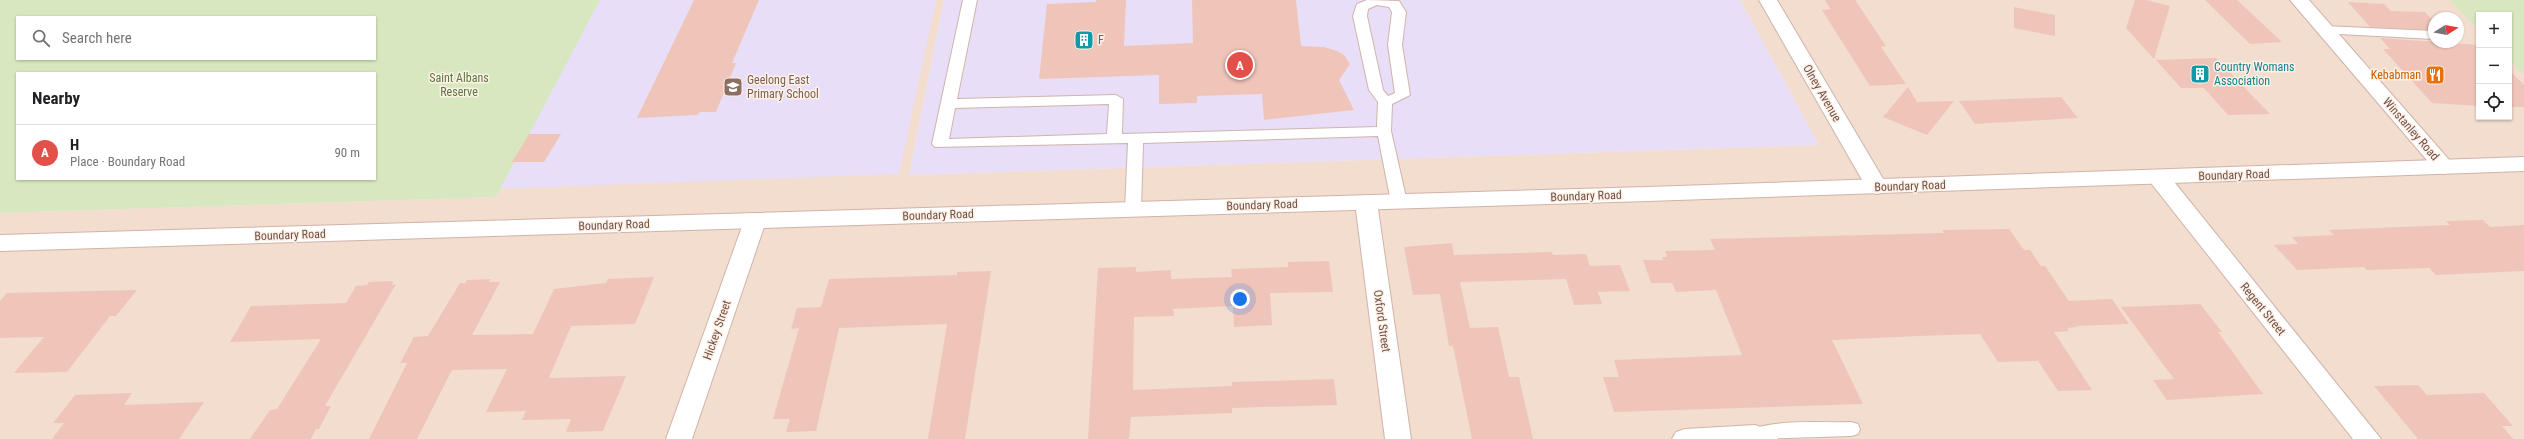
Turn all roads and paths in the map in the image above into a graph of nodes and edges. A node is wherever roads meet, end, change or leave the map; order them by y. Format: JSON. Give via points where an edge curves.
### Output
{"nodes":[{"id":1,"x":970,"y":0,"type":"edge"},
{"id":2,"x":1768,"y":0,"type":"edge"},
{"id":3,"x":2299,"y":0,"type":"edge"},
{"id":4,"x":2325,"y":30,"type":"junction"},
{"id":5,"x":2428,"y":35,"type":"edge"},
{"id":6,"x":1385,"y":102,"type":"junction"},
{"id":7,"x":948,"y":104,"type":"junction"},
{"id":8,"x":1384,"y":131,"type":"junction"},
{"id":9,"x":1136,"y":137,"type":"junction"},
{"id":10,"x":1114,"y":138,"type":"junction"},
{"id":11,"x":2524,"y":164,"type":"edge"},
{"id":12,"x":2444,"y":167,"type":"junction"},
{"id":13,"x":2159,"y":178,"type":"junction"},
{"id":14,"x":1877,"y":187,"type":"junction"},
{"id":15,"x":1366,"y":202,"type":"junction"},
{"id":16,"x":1398,"y":202,"type":"junction"},
{"id":17,"x":1133,"y":209,"type":"junction"},
{"id":18,"x":755,"y":221,"type":"junction"},
{"id":19,"x":0,"y":244,"type":"edge"},
{"id":20,"x":1851,"y":429,"type":"dead end"},
{"id":21,"x":1760,"y":437,"type":"edge"},
{"id":22,"x":679,"y":439,"type":"edge"},
{"id":23,"x":1398,"y":439,"type":"edge"},
{"id":24,"x":1685,"y":439,"type":"edge"},
{"id":25,"x":2368,"y":439,"type":"edge"}],
"edges":[{"from":1,"to":7,"type":"lane"},
{"from":2,"to":14,"type":"main road","name":"Olney Avenue"},
{"from":3,"to":4,"type":"main road","name":"Winstanley Road"},
{"from":4,"to":5,"type":"lane"},
{"from":4,"to":12,"type":"main road","name":"Winstanley Road"},
{"from":6,"to":6,"type":"lane","via":[[1376,90],[1360,16],[1362,7],[1374,1],[1391,3],[1399,12],[1395,43],[1403,96]]},
{"from":6,"to":8,"type":"lane"},
{"from":7,"to":10,"type":"lane","via":[[1116,98]]},
{"from":7,"to":10,"type":"lane","via":[[940,144]]},
{"from":8,"to":9,"type":"lane"},
{"from":8,"to":16,"type":"lane"},
{"from":9,"to":10,"type":"lane"},
{"from":9,"to":17,"type":"lane"},
{"from":11,"to":12,"type":"main road","name":"Boundary Road"},
{"from":12,"to":13,"type":"main road","name":"Boundary Road"},
{"from":13,"to":14,"type":"main road","name":"Boundary Road"},
{"from":13,"to":25,"type":"main road","name":"Regent Street"},
{"from":14,"to":16,"type":"main road","name":"Boundary Road"},
{"from":15,"to":16,"type":"main road","name":"Boundary Road"},
{"from":15,"to":17,"type":"main road","name":"Boundary Road"},
{"from":15,"to":23,"type":"main road","name":"Oxford Street"},
{"from":17,"to":18,"type":"main road","name":"Boundary Road"},
{"from":18,"to":19,"type":"main road","name":"Boundary Road"},
{"from":18,"to":22,"type":"main road","name":"Hickey Street"},
{"from":20,"to":21,"type":"lane","via":[[1783,431]]},
{"from":21,"to":24,"type":"main road"}]}
